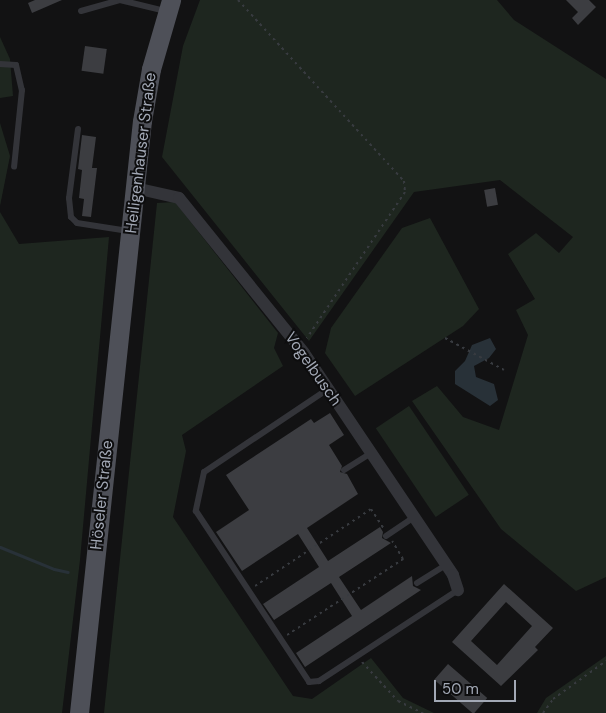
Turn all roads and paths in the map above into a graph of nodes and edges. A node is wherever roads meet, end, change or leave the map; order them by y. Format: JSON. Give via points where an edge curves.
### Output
{"nodes":[{"id":1,"x":238,"y":0,"type":"edge"},
{"id":2,"x":168,"y":6,"type":"edge"},
{"id":3,"x":81,"y":11,"type":"dead end"},
{"id":4,"x":0,"y":64,"type":"edge"},
{"id":5,"x":78,"y":129,"type":"dead end"},
{"id":6,"x":14,"y":167,"type":"dead end"},
{"id":7,"x":135,"y":188,"type":"junction"},
{"id":8,"x":132,"y":232,"type":"junction"},
{"id":9,"x":126,"y":278,"type":"joint"},
{"id":10,"x":445,"y":338,"type":"dead end"},
{"id":11,"x":300,"y":348,"type":"junction"},
{"id":12,"x":504,"y":370,"type":"dead end"},
{"id":13,"x":328,"y":389,"type":"junction"},
{"id":14,"x":371,"y":453,"type":"junction"},
{"id":15,"x":344,"y":470,"type":"dead end"},
{"id":16,"x":414,"y":517,"type":"junction"},
{"id":17,"x":387,"y":536,"type":"junction"},
{"id":18,"x":446,"y":565,"type":"junction"},
{"id":19,"x":417,"y":583,"type":"dead end"},
{"id":20,"x":248,"y":590,"type":"junction"},
{"id":21,"x":458,"y":590,"type":"joint"},
{"id":22,"x":281,"y":639,"type":"junction"},
{"id":23,"x":357,"y":656,"type":"junction"},
{"id":24,"x":606,"y":661,"type":"edge"},
{"id":25,"x":78,"y":713,"type":"edge"},
{"id":26,"x":423,"y":713,"type":"edge"},
{"id":27,"x":543,"y":713,"type":"edge"}],
"edges":[{"from":1,"to":11,"type":"path","via":[[404,181],[405,192]]},
{"from":2,"to":3,"type":"lane","via":[[120,0]]},
{"from":2,"to":7,"type":"main road","name":"Heiligenhauser Straße","via":[[151,69]]},
{"from":4,"to":6,"type":"lane","via":[[16,65],[22,90]]},
{"from":5,"to":8,"type":"lane","via":[[69,198],[72,217],[77,223]]},
{"from":7,"to":8,"type":"main road","name":"Heiligenhauser Straße"},
{"from":7,"to":11,"type":"street","name":"Vogelbusch","via":[[179,198]]},
{"from":8,"to":9,"type":"main road","name":"Heiligenhauser Straße"},
{"from":9,"to":25,"type":"main road","name":"Höseler Straße"},
{"from":10,"to":12,"type":"path","via":[[467,347]]},
{"from":11,"to":13,"type":"street","name":"Vogelbusch"},
{"from":13,"to":14,"type":"street","name":"Vogelbusch"},
{"from":13,"to":20,"type":"lane","via":[[204,472],[196,511]]},
{"from":14,"to":15,"type":"lane"},
{"from":14,"to":16,"type":"street","name":"Vogelbusch"},
{"from":16,"to":17,"type":"lane"},
{"from":16,"to":18,"type":"street","name":"Vogelbusch"},
{"from":17,"to":20,"type":"path","via":[[371,509]]},
{"from":17,"to":22,"type":"path","via":[[403,559]]},
{"from":18,"to":19,"type":"lane"},
{"from":18,"to":21,"type":"street","name":"Vogelbusch"},
{"from":20,"to":22,"type":"lane"},
{"from":21,"to":23,"type":"lane"},
{"from":22,"to":23,"type":"lane","via":[[309,682],[319,681]]},
{"from":23,"to":26,"type":"path","via":[[398,701]]},
{"from":24,"to":27,"type":"path","via":[[553,699]]}]}
